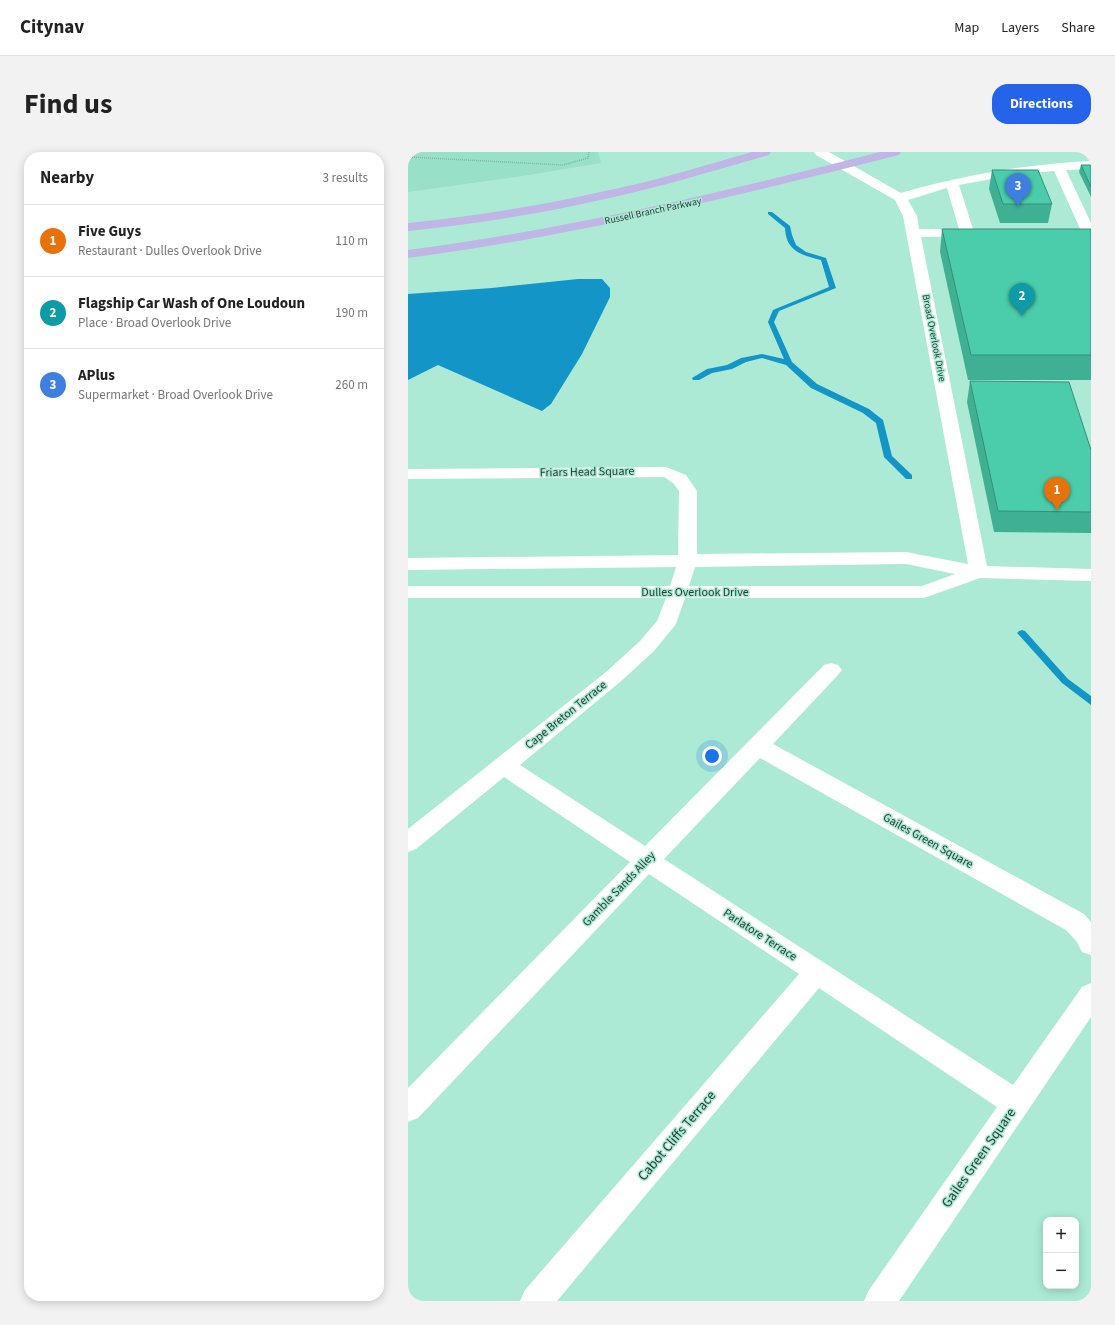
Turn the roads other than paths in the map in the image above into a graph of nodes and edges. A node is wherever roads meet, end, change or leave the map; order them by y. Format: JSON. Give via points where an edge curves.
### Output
{"nodes":[{"id":1,"x":765,"y":152,"type":"edge"},
{"id":2,"x":820,"y":152,"type":"edge"},
{"id":3,"x":895,"y":152,"type":"edge"},
{"id":4,"x":1091,"y":165,"type":"edge"},
{"id":5,"x":841,"y":166,"type":"junction"},
{"id":6,"x":1058,"y":166,"type":"junction"},
{"id":7,"x":952,"y":183,"type":"junction"},
{"id":8,"x":900,"y":198,"type":"junction"},
{"id":9,"x":408,"y":227,"type":"edge"},
{"id":10,"x":914,"y":233,"type":"junction"},
{"id":11,"x":966,"y":233,"type":"junction"},
{"id":12,"x":982,"y":233,"type":"edge"},
{"id":13,"x":1074,"y":233,"type":"edge"},
{"id":14,"x":1090,"y":233,"type":"edge"},
{"id":15,"x":408,"y":254,"type":"edge"},
{"id":16,"x":408,"y":474,"type":"edge"},
{"id":17,"x":687,"y":561,"type":"junction"},
{"id":18,"x":408,"y":564,"type":"edge"},
{"id":19,"x":979,"y":572,"type":"junction"},
{"id":20,"x":1091,"y":575,"type":"edge"},
{"id":21,"x":408,"y":592,"type":"edge"},
{"id":22,"x":678,"y":592,"type":"junction"},
{"id":23,"x":831,"y":670,"type":"dead end"},
{"id":24,"x":757,"y":746,"type":"junction"},
{"id":25,"x":504,"y":765,"type":"junction"},
{"id":26,"x":408,"y":842,"type":"edge"},
{"id":27,"x":647,"y":860,"type":"junction"},
{"id":28,"x":1091,"y":944,"type":"edge"},
{"id":29,"x":817,"y":972,"type":"junction"},
{"id":30,"x":1091,"y":996,"type":"edge"},
{"id":31,"x":1017,"y":1104,"type":"junction"},
{"id":32,"x":408,"y":1108,"type":"edge"},
{"id":33,"x":536,"y":1301,"type":"edge"},
{"id":34,"x":880,"y":1301,"type":"edge"}],
"edges":[{"from":1,"to":9,"type":"main road","via":[[583,200],[455,222]]},
{"from":2,"to":5,"type":"street"},
{"from":3,"to":5,"type":"main road","name":"Russell Branch Parkway"},
{"from":4,"to":6,"type":"street"},
{"from":5,"to":8,"type":"street"},
{"from":5,"to":15,"type":"main road","name":"Russell Branch Parkway","via":[[682,206],[570,229]]},
{"from":6,"to":7,"type":"street","via":[[1005,172]]},
{"from":6,"to":14,"type":"street"},
{"from":7,"to":8,"type":"street"},
{"from":7,"to":11,"type":"street"},
{"from":8,"to":10,"type":"street","name":"Broad Overlook Drive","via":[[910,216]]},
{"from":10,"to":11,"type":"street"},
{"from":10,"to":19,"type":"street","name":"Broad Overlook Drive"},
{"from":11,"to":12,"type":"street"},
{"from":13,"to":14,"type":"street"},
{"from":16,"to":17,"type":"street","name":"Friars Head Square","via":[[666,472],[685,483],[688,491]]},
{"from":17,"to":18,"type":"street","name":"Dulles Overlook Drive"},
{"from":17,"to":19,"type":"street","name":"Dulles Overlook Drive","via":[[906,558]]},
{"from":17,"to":22,"type":"street","name":"Cape Breton Terrace"},
{"from":19,"to":20,"type":"street","name":"Dulles Overlook Drive"},
{"from":19,"to":22,"type":"street","name":"Dulles Overlook Drive","via":[[924,592]]},
{"from":21,"to":22,"type":"street","name":"Dulles Overlook Drive"},
{"from":22,"to":25,"type":"street","name":"Cape Breton Terrace","via":[[666,624],[647,646],[613,677]]},
{"from":23,"to":24,"type":"street","name":"Gamble Sands Alley"},
{"from":24,"to":27,"type":"street","name":"Gamble Sands Alley"},
{"from":24,"to":28,"type":"street","name":"Gailes Green Square","via":[[1075,922]]},
{"from":25,"to":26,"type":"street","name":"Cape Breton Terrace"},
{"from":25,"to":27,"type":"street","name":"Parlatore Terrace"},
{"from":27,"to":29,"type":"street","name":"Parlatore Terrace"},
{"from":27,"to":32,"type":"street","name":"Gamble Sands Alley"},
{"from":29,"to":31,"type":"street","name":"Parlatore Terrace"},
{"from":29,"to":33,"type":"street","name":"Cabot Cliffs Terrace"},
{"from":30,"to":31,"type":"street","name":"Gailes Green Square"},
{"from":31,"to":34,"type":"street","name":"Gailes Green Square"}]}
